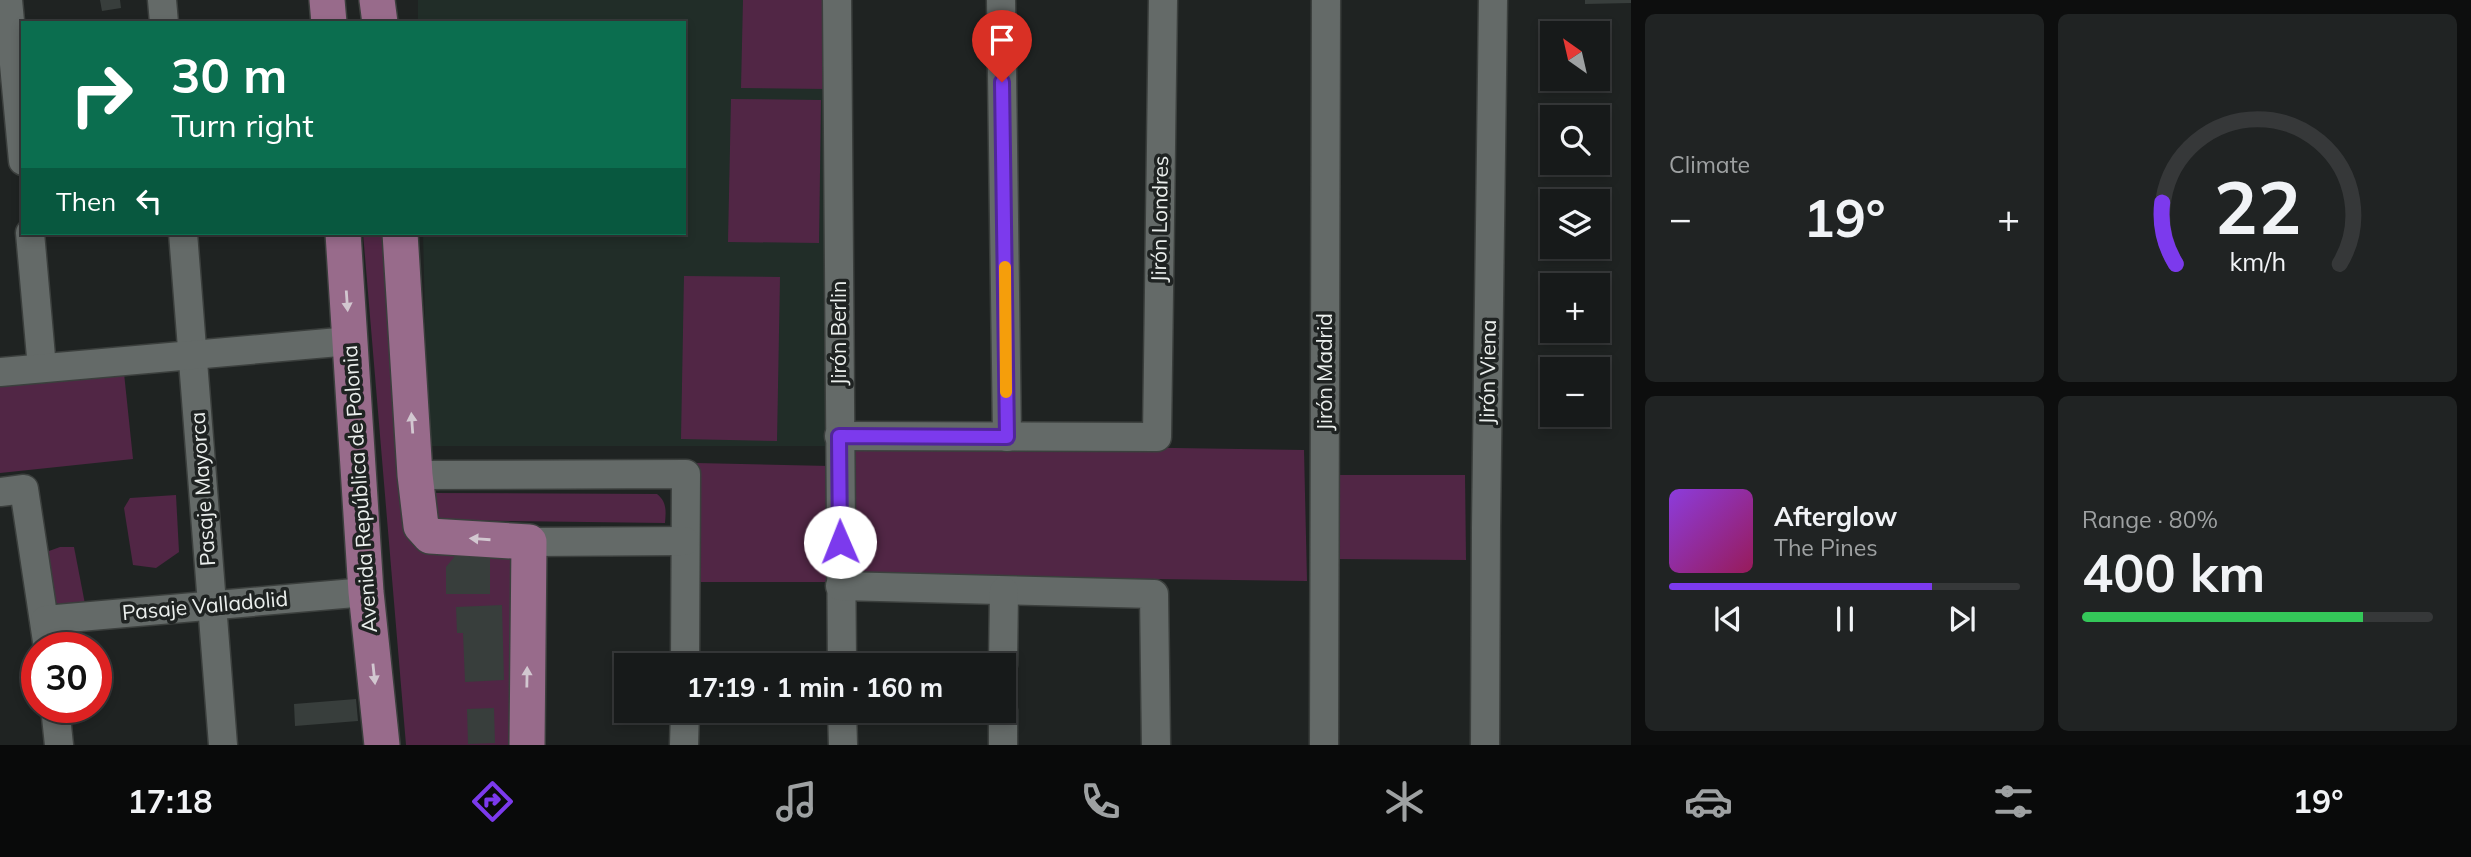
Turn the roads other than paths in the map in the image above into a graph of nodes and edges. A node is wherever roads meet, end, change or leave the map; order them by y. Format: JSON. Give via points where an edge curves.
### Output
{"nodes":[{"id":1,"x":8,"y":0,"type":"edge"},
{"id":2,"x":162,"y":0,"type":"edge"},
{"id":3,"x":327,"y":0,"type":"edge"},
{"id":4,"x":377,"y":0,"type":"edge"},
{"id":5,"x":837,"y":0,"type":"edge"},
{"id":6,"x":1001,"y":0,"type":"edge"},
{"id":7,"x":1163,"y":0,"type":"edge"},
{"id":8,"x":1326,"y":0,"type":"edge"},
{"id":9,"x":1493,"y":0,"type":"edge"},
{"id":10,"x":164,"y":21,"type":"edge"},
{"id":11,"x":329,"y":21,"type":"edge"},
{"id":12,"x":380,"y":21,"type":"edge"},
{"id":13,"x":21,"y":140,"type":"edge"},
{"id":14,"x":30,"y":235,"type":"edge"},
{"id":15,"x":183,"y":235,"type":"edge"},
{"id":16,"x":343,"y":235,"type":"edge"},
{"id":17,"x":400,"y":235,"type":"edge"},
{"id":18,"x":350,"y":341,"type":"junction"},
{"id":19,"x":194,"y":354,"type":"junction"},
{"id":20,"x":42,"y":368,"type":"junction"},
{"id":21,"x":0,"y":372,"type":"edge"},
{"id":22,"x":839,"y":436,"type":"junction"},
{"id":23,"x":1007,"y":437,"type":"junction"},
{"id":24,"x":415,"y":475,"type":"junction"},
{"id":25,"x":0,"y":492,"type":"edge"},
{"id":26,"x":685,"y":541,"type":"junction"},
{"id":27,"x":529,"y":542,"type":"junction"},
{"id":28,"x":841,"y":586,"type":"junction"},
{"id":29,"x":1004,"y":591,"type":"junction"},
{"id":30,"x":366,"y":592,"type":"junction"},
{"id":31,"x":212,"y":606,"type":"junction"},
{"id":32,"x":45,"y":620,"type":"junction"},
{"id":33,"x":46,"y":632,"type":"edge"},
{"id":34,"x":685,"y":653,"type":"edge"},
{"id":35,"x":842,"y":653,"type":"edge"},
{"id":36,"x":1003,"y":653,"type":"edge"},
{"id":37,"x":57,"y":723,"type":"edge"},
{"id":38,"x":685,"y":723,"type":"edge"},
{"id":39,"x":842,"y":723,"type":"edge"},
{"id":40,"x":1003,"y":723,"type":"edge"},
{"id":41,"x":59,"y":745,"type":"edge"},
{"id":42,"x":223,"y":745,"type":"edge"},
{"id":43,"x":382,"y":745,"type":"edge"},
{"id":44,"x":527,"y":745,"type":"edge"},
{"id":45,"x":684,"y":745,"type":"edge"},
{"id":46,"x":843,"y":745,"type":"edge"},
{"id":47,"x":1003,"y":745,"type":"edge"},
{"id":48,"x":1157,"y":745,"type":"edge"},
{"id":49,"x":1324,"y":745,"type":"edge"},
{"id":50,"x":1485,"y":745,"type":"edge"}],
"edges":[{"from":1,"to":13,"type":"street"},
{"from":2,"to":10,"type":"street"},
{"from":3,"to":11,"type":"main road"},
{"from":4,"to":12,"type":"main road"},
{"from":5,"to":22,"type":"street","name":"Jirón Berlin"},
{"from":6,"to":23,"type":"street"},
{"from":7,"to":23,"type":"street","name":"Jirón Londres","via":[[1157,437]]},
{"from":8,"to":49,"type":"street","name":"Jirón Madrid"},
{"from":9,"to":50,"type":"street","name":"Jirón Viena"},
{"from":14,"to":20,"type":"street"},
{"from":15,"to":19,"type":"street","name":"Pasaje Mayorca"},
{"from":16,"to":18,"type":"main road","name":"Avenida República de Polonia","one_way":true},
{"from":24,"to":17,"type":"main road","one_way":true},
{"from":18,"to":19,"type":"street"},
{"from":18,"to":30,"type":"main road","name":"Avenida República de Polonia"},
{"from":19,"to":20,"type":"street"},
{"from":19,"to":31,"type":"street","name":"Pasaje Mayorca"},
{"from":20,"to":21,"type":"street"},
{"from":22,"to":23,"type":"street"},
{"from":22,"to":28,"type":"street","name":"Jirón Berlin"},
{"from":24,"to":26,"type":"street","via":[[686,474]]},
{"from":27,"to":24,"type":"main road","one_way":true,"via":[[430,536],[421,526]]},
{"from":25,"to":32,"type":"street","via":[[24,489]]},
{"from":26,"to":27,"type":"street"},
{"from":26,"to":34,"type":"street"},
{"from":44,"to":27,"type":"main road","one_way":true},
{"from":28,"to":29,"type":"street"},
{"from":28,"to":35,"type":"street","name":"Jirón Berlin"},
{"from":29,"to":36,"type":"street"},
{"from":29,"to":48,"type":"street","via":[[1154,594]]},
{"from":30,"to":31,"type":"street","name":"Pasaje Valladolid"},
{"from":30,"to":43,"type":"main road","name":"Avenida República de Polonia","one_way":true},
{"from":31,"to":32,"type":"street","name":"Pasaje Valladolid"},
{"from":31,"to":42,"type":"street","name":"Pasaje Mayorca"},
{"from":32,"to":33,"type":"street"},
{"from":37,"to":41,"type":"street"},
{"from":38,"to":45,"type":"street"},
{"from":39,"to":46,"type":"street"},
{"from":40,"to":47,"type":"street"}]}
